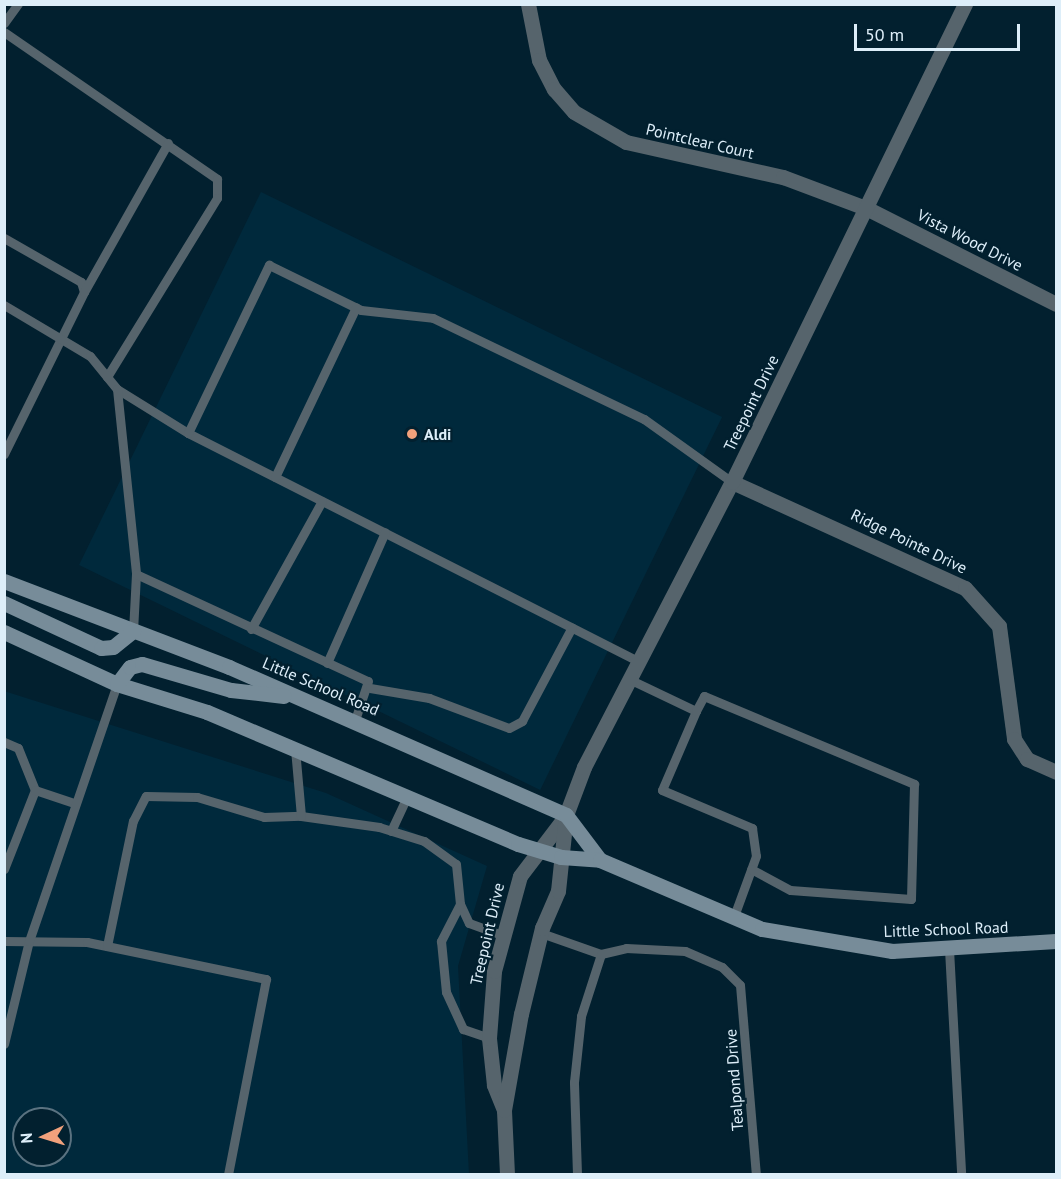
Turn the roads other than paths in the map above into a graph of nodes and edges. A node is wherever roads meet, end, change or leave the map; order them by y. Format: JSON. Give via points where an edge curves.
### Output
{"nodes":[{"id":1,"x":18,"y":4,"type":"edge"},
{"id":2,"x":528,"y":4,"type":"edge"},
{"id":3,"x":965,"y":4,"type":"edge"},
{"id":4,"x":4,"y":23,"type":"edge"},
{"id":5,"x":4,"y":32,"type":"edge"},
{"id":6,"x":168,"y":143,"type":"junction"},
{"id":7,"x":868,"y":209,"type":"junction"},
{"id":8,"x":4,"y":238,"type":"edge"},
{"id":9,"x":84,"y":292,"type":"junction"},
{"id":10,"x":1056,"y":304,"type":"edge"},
{"id":11,"x":4,"y":305,"type":"edge"},
{"id":12,"x":356,"y":307,"type":"junction"},
{"id":13,"x":61,"y":340,"type":"junction"},
{"id":14,"x":107,"y":377,"type":"junction"},
{"id":15,"x":117,"y":389,"type":"junction"},
{"id":16,"x":188,"y":433,"type":"junction"},
{"id":17,"x":4,"y":454,"type":"edge"},
{"id":18,"x":275,"y":477,"type":"junction"},
{"id":19,"x":732,"y":482,"type":"junction"},
{"id":20,"x":322,"y":501,"type":"junction"},
{"id":21,"x":384,"y":532,"type":"junction"},
{"id":22,"x":136,"y":574,"type":"junction"},
{"id":23,"x":4,"y":581,"type":"edge"},
{"id":24,"x":4,"y":603,"type":"edge"},
{"id":25,"x":572,"y":627,"type":"junction"},
{"id":26,"x":251,"y":629,"type":"junction"},
{"id":27,"x":133,"y":631,"type":"junction"},
{"id":28,"x":4,"y":632,"type":"edge"},
{"id":29,"x":640,"y":662,"type":"junction"},
{"id":30,"x":327,"y":663,"type":"junction"},
{"id":31,"x":631,"y":680,"type":"junction"},
{"id":32,"x":117,"y":684,"type":"junction"},
{"id":33,"x":370,"y":687,"type":"junction"},
{"id":34,"x":300,"y":698,"type":"junction"},
{"id":35,"x":696,"y":711,"type":"junction"},
{"id":36,"x":355,"y":720,"type":"junction"},
{"id":37,"x":4,"y":742,"type":"edge"},
{"id":38,"x":295,"y":749,"type":"junction"},
{"id":39,"x":1056,"y":772,"type":"edge"},
{"id":40,"x":35,"y":790,"type":"junction"},
{"id":41,"x":407,"y":797,"type":"junction"},
{"id":42,"x":74,"y":803,"type":"junction"},
{"id":43,"x":566,"y":815,"type":"junction"},
{"id":44,"x":301,"y":816,"type":"junction"},
{"id":45,"x":391,"y":831,"type":"junction"},
{"id":46,"x":539,"y":851,"type":"junction"},
{"id":47,"x":561,"y":857,"type":"junction"},
{"id":48,"x":600,"y":860,"type":"junction"},
{"id":49,"x":4,"y":869,"type":"edge"},
{"id":50,"x":751,"y":869,"type":"junction"},
{"id":51,"x":460,"y":904,"type":"junction"},
{"id":52,"x":734,"y":916,"type":"junction"},
{"id":53,"x":541,"y":933,"type":"junction"},
{"id":54,"x":502,"y":935,"type":"junction"},
{"id":55,"x":4,"y":941,"type":"edge"},
{"id":56,"x":28,"y":941,"type":"junction"},
{"id":57,"x":1056,"y":941,"type":"edge"},
{"id":58,"x":107,"y":946,"type":"junction"},
{"id":59,"x":949,"y":949,"type":"junction"},
{"id":60,"x":601,"y":954,"type":"junction"},
{"id":61,"x":489,"y":1038,"type":"junction"},
{"id":62,"x":4,"y":1044,"type":"edge"},
{"id":63,"x":504,"y":1110,"type":"junction"},
{"id":64,"x":228,"y":1174,"type":"edge"},
{"id":65,"x":507,"y":1174,"type":"edge"},
{"id":66,"x":577,"y":1174,"type":"edge"},
{"id":67,"x":756,"y":1174,"type":"edge"},
{"id":68,"x":961,"y":1174,"type":"edge"}],
"edges":[{"from":1,"to":4,"type":"lane"},
{"from":2,"to":7,"type":"street","name":"Pointclear Court","via":[[539,60],[554,89],[574,112],[626,142],[783,177]]},
{"from":3,"to":7,"type":"street","name":"Treepoint Drive"},
{"from":5,"to":6,"type":"lane"},
{"from":6,"to":9,"type":"lane"},
{"from":6,"to":14,"type":"lane","via":[[216,179],[217,198]]},
{"from":7,"to":10,"type":"street","name":"Vista Wood Drive"},
{"from":7,"to":19,"type":"street","name":"Treepoint Drive"},
{"from":8,"to":9,"type":"lane","via":[[81,282]]},
{"from":9,"to":13,"type":"lane"},
{"from":11,"to":13,"type":"lane"},
{"from":12,"to":16,"type":"lane","via":[[269,265]]},
{"from":12,"to":18,"type":"lane"},
{"from":12,"to":19,"type":"lane","via":[[433,318],[644,419]]},
{"from":13,"to":14,"type":"lane","via":[[90,356]]},
{"from":13,"to":17,"type":"lane"},
{"from":14,"to":15,"type":"lane"},
{"from":15,"to":16,"type":"lane"},
{"from":15,"to":22,"type":"lane"},
{"from":16,"to":18,"type":"lane"},
{"from":18,"to":20,"type":"lane"},
{"from":19,"to":29,"type":"street","name":"Treepoint Drive"},
{"from":19,"to":39,"type":"street","name":"Ridge Pointe Drive","via":[[833,524],[977,600],[1003,639],[1014,739],[1027,759]]},
{"from":20,"to":21,"type":"lane"},
{"from":20,"to":26,"type":"lane"},
{"from":21,"to":25,"type":"lane"},
{"from":21,"to":30,"type":"lane"},
{"from":22,"to":26,"type":"lane"},
{"from":22,"to":27,"type":"lane"},
{"from":23,"to":27,"type":"main road","name":"Little School Road"},
{"from":24,"to":27,"type":"main road","via":[[101,648],[113,647]]},
{"from":25,"to":29,"type":"lane"},
{"from":25,"to":33,"type":"lane","via":[[522,721],[509,728],[429,698]]},
{"from":26,"to":30,"type":"lane"},
{"from":27,"to":34,"type":"main road","name":"Little School Road"},
{"from":28,"to":32,"type":"main road","name":"Little School Road"},
{"from":29,"to":31,"type":"street","name":"Treepoint Drive"},
{"from":30,"to":33,"type":"lane","via":[[368,681]]},
{"from":31,"to":35,"type":"lane"},
{"from":31,"to":43,"type":"street","name":"Treepoint Drive","via":[[584,767]]},
{"from":32,"to":34,"type":"main road","via":[[130,667],[142,664],[231,690]]},
{"from":32,"to":38,"type":"main road","name":"Little School Road","via":[[207,712]]},
{"from":32,"to":42,"type":"lane"},
{"from":33,"to":36,"type":"lane"},
{"from":34,"to":36,"type":"main road","name":"Little School Road"},
{"from":35,"to":50,"type":"lane","via":[[662,790],[752,828],[756,856]]},
{"from":35,"to":50,"type":"lane","via":[[704,696],[914,784],[910,899],[790,890]]},
{"from":36,"to":43,"type":"main road","name":"Little School Road"},
{"from":37,"to":40,"type":"lane","via":[[18,748]]},
{"from":38,"to":41,"type":"main road","name":"Little School Road"},
{"from":38,"to":44,"type":"lane"},
{"from":40,"to":42,"type":"lane"},
{"from":40,"to":49,"type":"lane"},
{"from":41,"to":45,"type":"lane"},
{"from":41,"to":46,"type":"main road","name":"Little School Road"},
{"from":42,"to":56,"type":"lane"},
{"from":43,"to":46,"type":"street","name":"Treepoint Drive"},
{"from":43,"to":47,"type":"street","name":"Treepoint Drive"},
{"from":43,"to":48,"type":"main road","name":"Little School Road"},
{"from":44,"to":45,"type":"lane"},
{"from":44,"to":58,"type":"lane","via":[[264,817],[197,797],[146,796],[133,821]]},
{"from":45,"to":51,"type":"lane","via":[[424,841],[456,864]]},
{"from":46,"to":47,"type":"main road","name":"Little School Road"},
{"from":46,"to":54,"type":"street","name":"Treepoint Drive","via":[[520,876]]},
{"from":47,"to":48,"type":"main road","name":"Little School Road"},
{"from":47,"to":53,"type":"street","name":"Treepoint Drive","via":[[558,891]]},
{"from":48,"to":52,"type":"main road","name":"Little School Road"},
{"from":50,"to":52,"type":"lane"},
{"from":51,"to":54,"type":"lane","via":[[469,923]]},
{"from":51,"to":61,"type":"lane","via":[[441,941],[446,992],[464,1029]]},
{"from":52,"to":59,"type":"main road","name":"Little School Road","via":[[762,929],[840,945]]},
{"from":53,"to":60,"type":"lane"},
{"from":53,"to":63,"type":"street","name":"Treepoint Drive"},
{"from":54,"to":61,"type":"street","name":"Treepoint Drive"},
{"from":55,"to":56,"type":"lane"},
{"from":56,"to":58,"type":"lane"},
{"from":56,"to":62,"type":"lane"},
{"from":57,"to":59,"type":"main road","name":"Little School Road"},
{"from":58,"to":64,"type":"lane","via":[[266,979]]},
{"from":59,"to":68,"type":"lane"},
{"from":60,"to":66,"type":"lane","via":[[581,1016],[574,1082]]},
{"from":60,"to":67,"type":"lane","name":"Tealpond Drive","via":[[626,948],[685,951],[722,967],[740,985]]},
{"from":61,"to":63,"type":"street","name":"Treepoint Drive","via":[[494,1085]]},
{"from":63,"to":65,"type":"street","name":"Treepoint Drive"}]}
